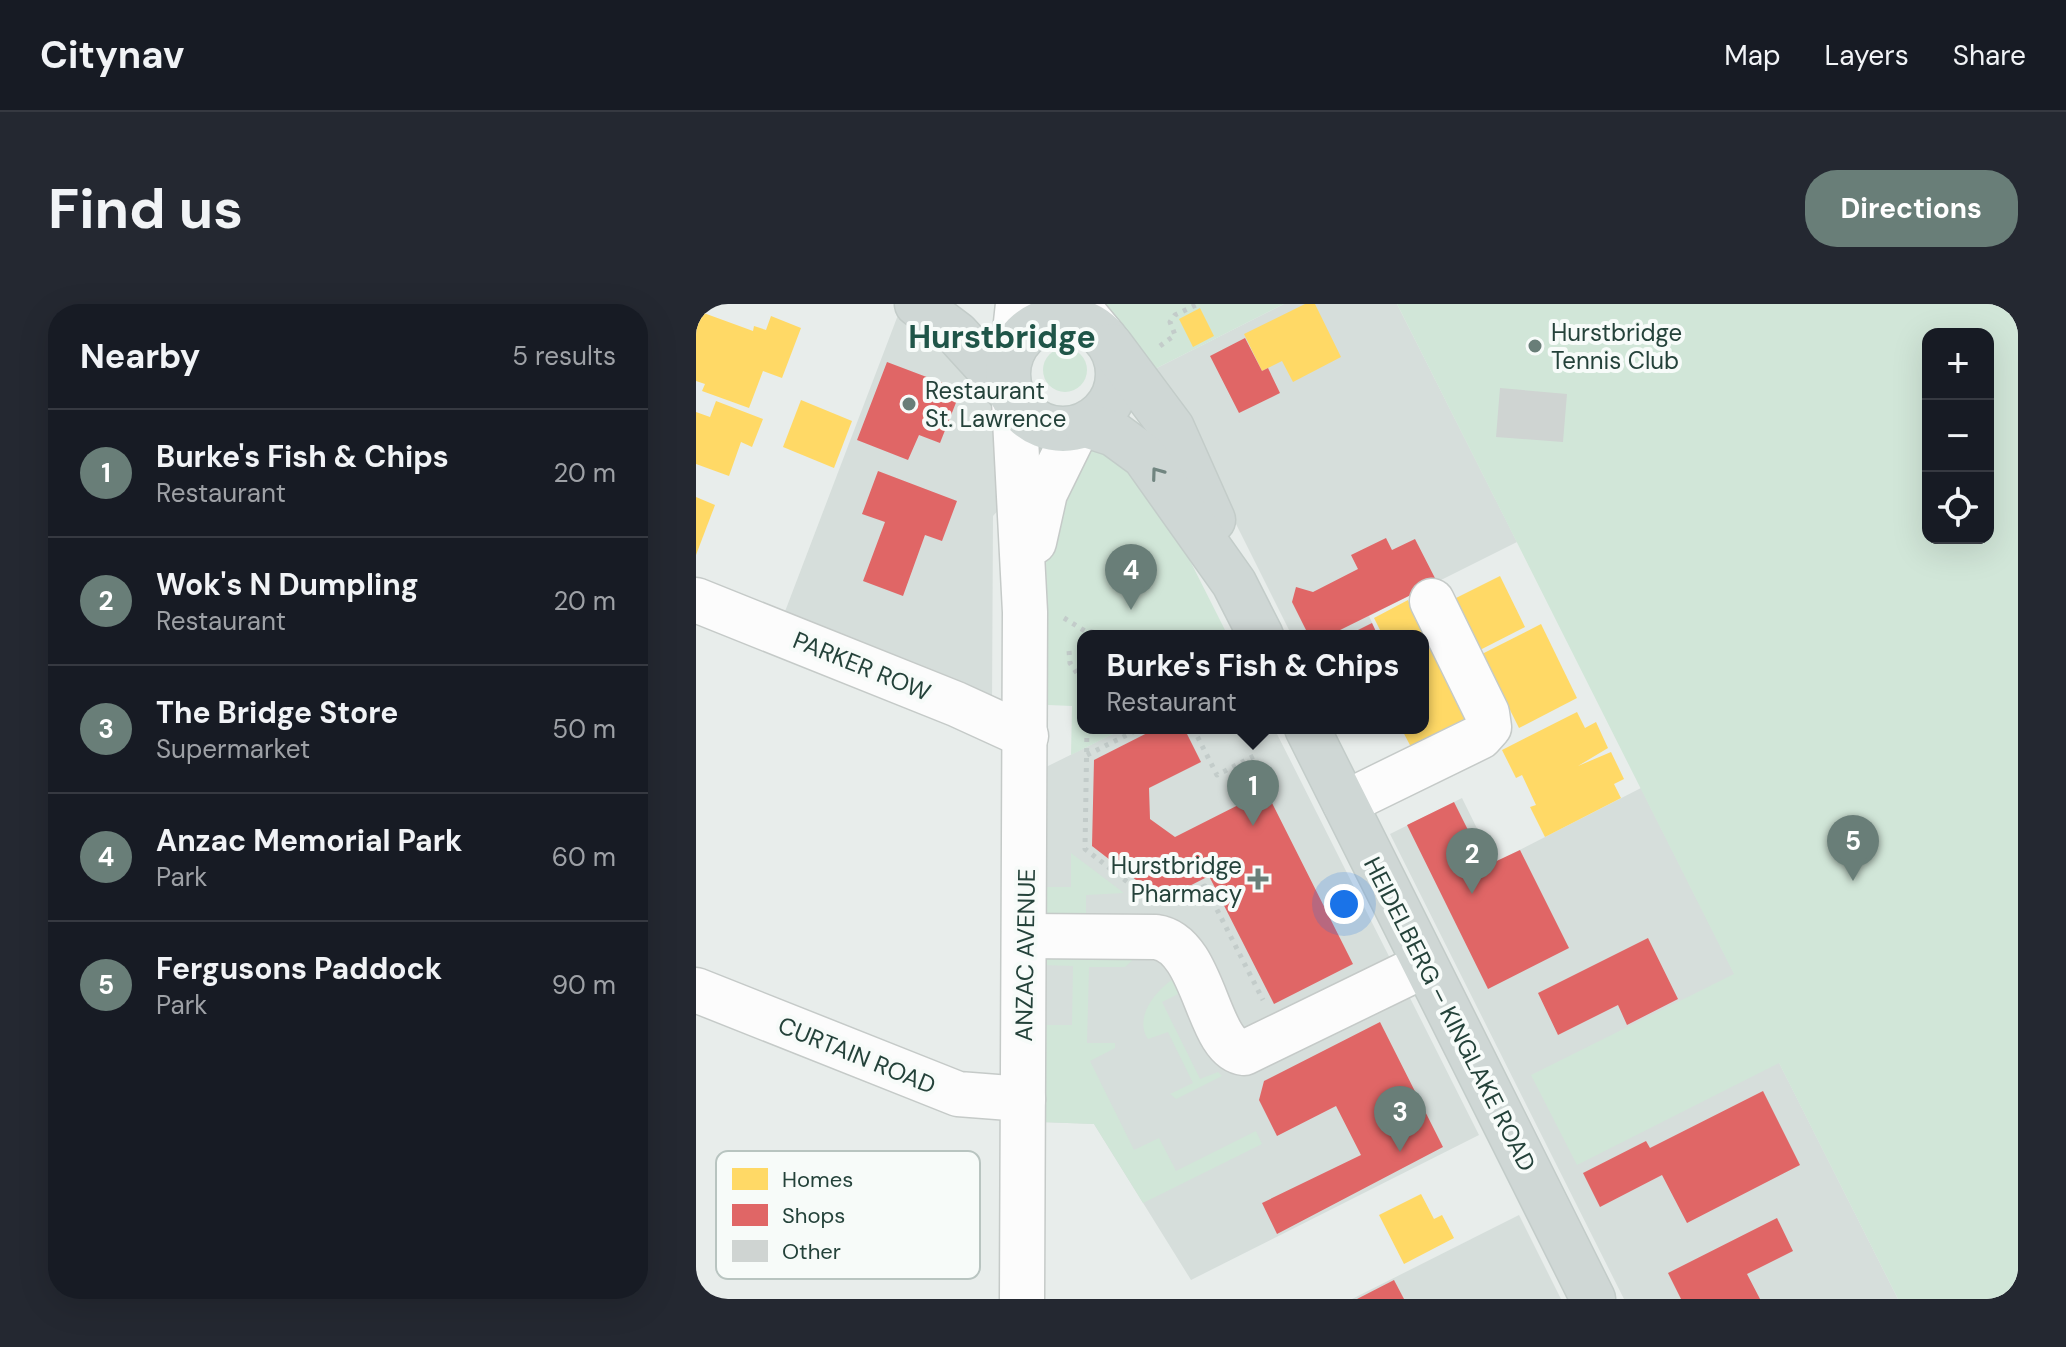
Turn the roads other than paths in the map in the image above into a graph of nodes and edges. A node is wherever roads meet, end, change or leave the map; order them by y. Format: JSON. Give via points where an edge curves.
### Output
{"nodes":[{"id":1,"x":917,"y":304,"type":"edge"},
{"id":2,"x":1018,"y":304,"type":"edge"},
{"id":3,"x":1079,"y":321,"type":"edge"},
{"id":4,"x":1012,"y":381,"type":"junction"},
{"id":5,"x":1082,"y":426,"type":"junction"},
{"id":6,"x":1234,"y":583,"type":"junction"},
{"id":7,"x":696,"y":600,"type":"edge"},
{"id":8,"x":1432,"y":601,"type":"dead end"},
{"id":9,"x":1025,"y":612,"type":"junction"},
{"id":10,"x":1258,"y":630,"type":"edge"},
{"id":11,"x":1310,"y":734,"type":"edge"},
{"id":12,"x":1026,"y":736,"type":"junction"},
{"id":13,"x":1345,"y":803,"type":"junction"},
{"id":14,"x":1025,"y":936,"type":"junction"},
{"id":15,"x":1425,"y":965,"type":"junction"},
{"id":16,"x":696,"y":990,"type":"edge"},
{"id":17,"x":1023,"y":1099,"type":"junction"},
{"id":18,"x":1022,"y":1299,"type":"edge"},
{"id":19,"x":1593,"y":1299,"type":"edge"}],
"edges":[{"from":1,"to":4,"type":"main road"},
{"from":2,"to":4,"type":"street","name":"ANZAC AVENUE"},
{"from":3,"to":4,"type":"main road","via":[[1054,319],[1036,326]]},
{"from":3,"to":5,"type":"main road","via":[[1116,357],[1118,384],[1107,408]]},
{"from":3,"to":6,"type":"main road","via":[[1172,428]]},
{"from":4,"to":5,"type":"main road","via":[[1034,422],[1048,428]]},
{"from":4,"to":9,"type":"street","name":"ANZAC AVENUE"},
{"from":6,"to":5,"type":"main road","one_way":true,"via":[[1144,456],[1114,434]]},
{"from":5,"to":9,"type":"street","name":"ANZAC AVENUE","via":[[1040,508]]},
{"from":6,"to":10,"type":"main road"},
{"from":7,"to":12,"type":"street","name":"PARKER ROW"},
{"from":8,"to":13,"type":"street","via":[[1489,727],[1480,737]]},
{"from":9,"to":12,"type":"street","name":"ANZAC AVENUE"},
{"from":11,"to":13,"type":"main road","name":"HEIDELBERG – KINGLAKE ROAD"},
{"from":12,"to":14,"type":"street","name":"ANZAC AVENUE"},
{"from":13,"to":15,"type":"main road","name":"HEIDELBERG – KINGLAKE ROAD"},
{"from":14,"to":15,"type":"street","via":[[1147,936],[1173,941],[1228,1043],[1244,1053]]},
{"from":14,"to":17,"type":"street","name":"ANZAC AVENUE"},
{"from":15,"to":19,"type":"main road","name":"HEIDELBERG – KINGLAKE ROAD"},
{"from":16,"to":17,"type":"street","name":"CURTAIN ROAD","via":[[946,1090]]},
{"from":17,"to":18,"type":"street","name":"ANZAC AVENUE"}]}
